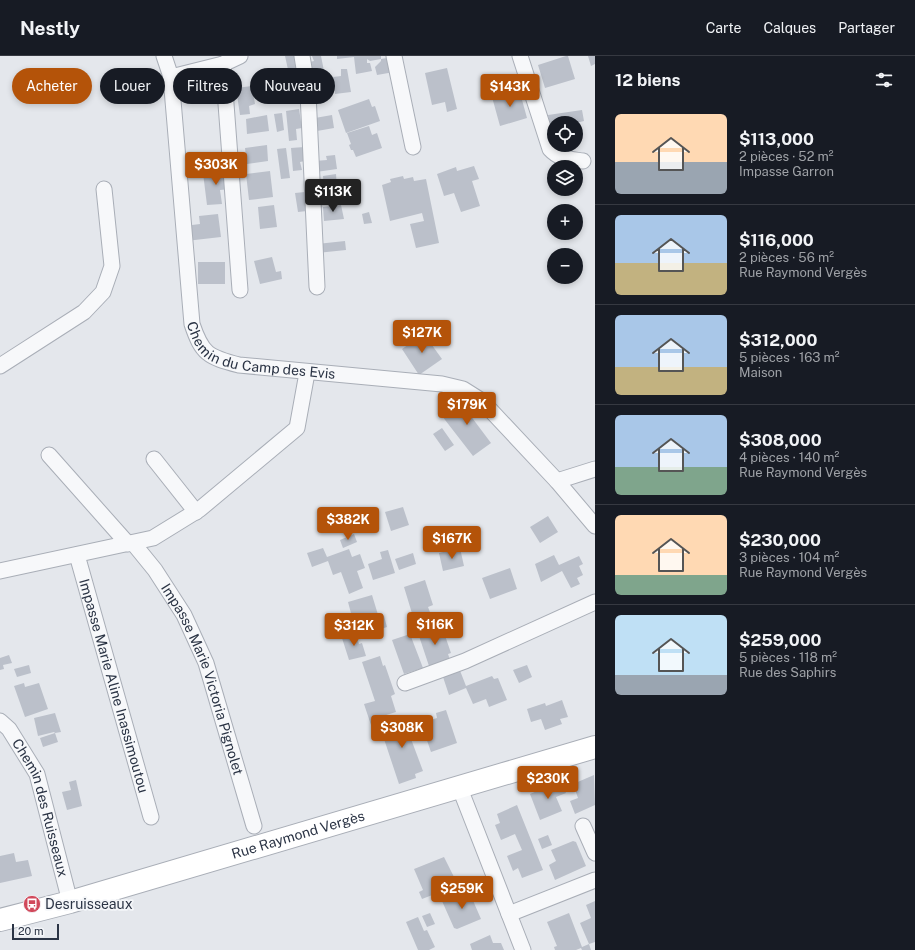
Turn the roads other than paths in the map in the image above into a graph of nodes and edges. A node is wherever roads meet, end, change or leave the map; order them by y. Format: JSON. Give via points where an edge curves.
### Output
{"nodes":[{"id":1,"x":164,"y":56,"type":"edge"},
{"id":2,"x":239,"y":56,"type":"edge"},
{"id":3,"x":302,"y":56,"type":"edge"},
{"id":4,"x":394,"y":56,"type":"edge"},
{"id":5,"x":520,"y":56,"type":"edge"},
{"id":6,"x":223,"y":64,"type":"junction"},
{"id":7,"x":171,"y":77,"type":"junction"},
{"id":8,"x":413,"y":147,"type":"dead end"},
{"id":9,"x":576,"y":160,"type":"edge"},
{"id":10,"x":104,"y":189,"type":"dead end"},
{"id":11,"x":317,"y":287,"type":"dead end"},
{"id":12,"x":240,"y":290,"type":"dead end"},
{"id":13,"x":0,"y":366,"type":"edge"},
{"id":14,"x":307,"y":372,"type":"junction"},
{"id":15,"x":49,"y":455,"type":"dead end"},
{"id":16,"x":154,"y":458,"type":"dead end"},
{"id":17,"x":595,"y":469,"type":"edge"},
{"id":18,"x":557,"y":481,"type":"junction"},
{"id":19,"x":196,"y":512,"type":"junction"},
{"id":20,"x":595,"y":526,"type":"edge"},
{"id":21,"x":131,"y":543,"type":"junction"},
{"id":22,"x":77,"y":556,"type":"junction"},
{"id":23,"x":0,"y":571,"type":"edge"},
{"id":24,"x":595,"y":602,"type":"edge"},
{"id":25,"x":404,"y":683,"type":"dead end"},
{"id":26,"x":0,"y":721,"type":"edge"},
{"id":27,"x":595,"y":747,"type":"edge"},
{"id":28,"x":459,"y":786,"type":"junction"},
{"id":29,"x":151,"y":817,"type":"dead end"},
{"id":30,"x":254,"y":826,"type":"dead end"},
{"id":31,"x":583,"y":826,"type":"dead end"},
{"id":32,"x":595,"y":853,"type":"edge"},
{"id":33,"x":595,"y":880,"type":"edge"},
{"id":34,"x":70,"y":902,"type":"junction"},
{"id":35,"x":509,"y":914,"type":"junction"},
{"id":36,"x":0,"y":920,"type":"edge"},
{"id":37,"x":523,"y":950,"type":"edge"}],
"edges":[{"from":1,"to":7,"type":"street","name":"Chemin du Camp des Evis"},
{"from":2,"to":6,"type":"street"},
{"from":3,"to":11,"type":"street","via":[[308,93]]},
{"from":4,"to":8,"type":"street"},
{"from":5,"to":9,"type":"street","via":[[550,149],[561,158]]},
{"from":6,"to":7,"type":"street"},
{"from":6,"to":12,"type":"street"},
{"from":7,"to":14,"type":"street","name":"Chemin du Camp des Evis","via":[[192,324],[199,343],[205,352],[218,360],[239,365]]},
{"from":10,"to":13,"type":"street","via":[[112,266],[103,292],[84,312]]},
{"from":14,"to":18,"type":"street","name":"Chemin du Camp des Evis","via":[[442,384],[463,389],[482,401]]},
{"from":14,"to":19,"type":"street","via":[[297,428]]},
{"from":15,"to":21,"type":"street","name":"Impasse Marie Victoria Pignolet"},
{"from":16,"to":19,"type":"street"},
{"from":17,"to":18,"type":"street"},
{"from":18,"to":20,"type":"street","name":"Chemin du Camp des Evis"},
{"from":19,"to":21,"type":"street","via":[[153,538]]},
{"from":21,"to":22,"type":"street"},
{"from":21,"to":30,"type":"street","name":"Impasse Marie Victoria Pignolet","via":[[155,570],[184,615],[206,663]]},
{"from":22,"to":23,"type":"street"},
{"from":22,"to":29,"type":"street","name":"Impasse Marie Aline Inassimoutou"},
{"from":24,"to":25,"type":"street","via":[[465,661]]},
{"from":26,"to":34,"type":"street","name":"Chemin des Ruisseaux","via":[[9,729],[37,774]]},
{"from":27,"to":28,"type":"main road","name":"Rue Raymond Vergès"},
{"from":28,"to":34,"type":"main road","name":"Rue Raymond Vergès"},
{"from":28,"to":35,"type":"street"},
{"from":31,"to":32,"type":"street"},
{"from":33,"to":35,"type":"street"},
{"from":34,"to":36,"type":"main road","name":"Rue Raymond Vergès"},
{"from":35,"to":37,"type":"street"}]}
